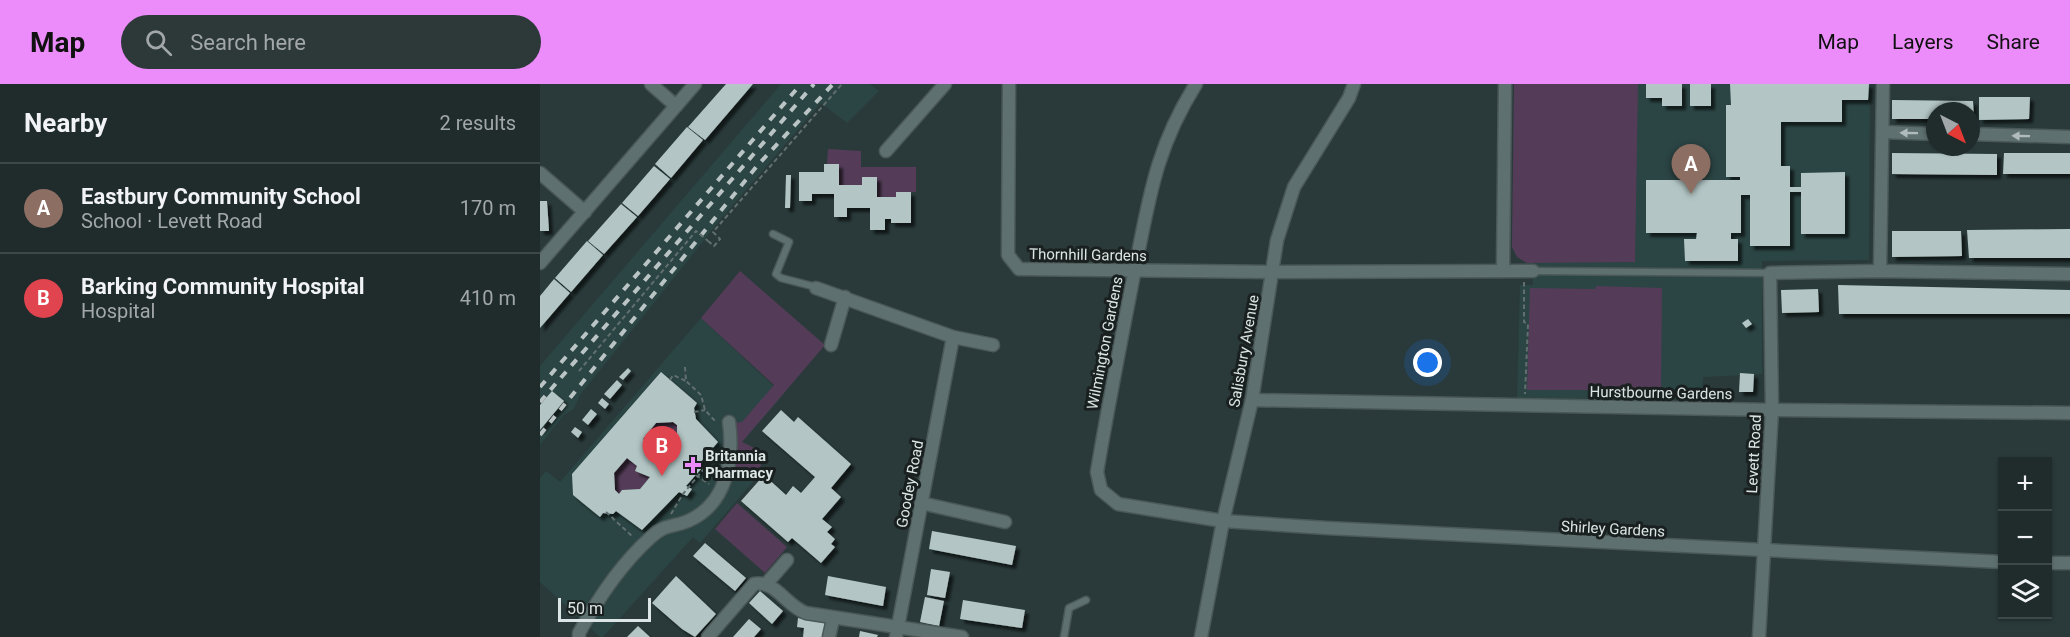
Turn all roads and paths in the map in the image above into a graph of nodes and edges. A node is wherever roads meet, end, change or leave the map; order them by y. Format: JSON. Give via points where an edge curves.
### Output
{"nodes":[{"id":1,"x":651,"y":84,"type":"edge"},
{"id":2,"x":695,"y":84,"type":"edge"},
{"id":3,"x":842,"y":84,"type":"edge"},
{"id":4,"x":945,"y":84,"type":"edge"},
{"id":5,"x":1009,"y":84,"type":"edge"},
{"id":6,"x":1196,"y":84,"type":"edge"},
{"id":7,"x":1354,"y":84,"type":"edge"},
{"id":8,"x":1505,"y":84,"type":"edge"},
{"id":9,"x":1883,"y":84,"type":"edge"},
{"id":10,"x":676,"y":106,"type":"junction"},
{"id":11,"x":1883,"y":132,"type":"junction"},
{"id":12,"x":1926,"y":134,"type":"edge"},
{"id":13,"x":1980,"y":134,"type":"edge"},
{"id":14,"x":2070,"y":137,"type":"edge"},
{"id":15,"x":886,"y":151,"type":"dead end"},
{"id":16,"x":540,"y":173,"type":"edge"},
{"id":17,"x":585,"y":212,"type":"junction"},
{"id":18,"x":773,"y":234,"type":"dead end"},
{"id":19,"x":540,"y":263,"type":"edge"},
{"id":20,"x":1503,"y":271,"type":"junction"},
{"id":21,"x":1529,"y":271,"type":"junction"},
{"id":22,"x":1880,"y":271,"type":"junction"},
{"id":23,"x":1134,"y":272,"type":"junction"},
{"id":24,"x":1273,"y":272,"type":"junction"},
{"id":25,"x":1770,"y":273,"type":"junction"},
{"id":26,"x":2070,"y":274,"type":"edge"},
{"id":27,"x":816,"y":288,"type":"joint"},
{"id":28,"x":845,"y":297,"type":"junction"},
{"id":29,"x":953,"y":337,"type":"junction"},
{"id":30,"x":831,"y":345,"type":"dead end"},
{"id":31,"x":993,"y":345,"type":"dead end"},
{"id":32,"x":685,"y":367,"type":"dead end"},
{"id":33,"x":579,"y":371,"type":"dead end"},
{"id":34,"x":670,"y":380,"type":"dead end"},
{"id":35,"x":686,"y":381,"type":"junction"},
{"id":36,"x":1252,"y":400,"type":"junction"},
{"id":37,"x":1525,"y":406,"type":"junction"},
{"id":38,"x":705,"y":410,"type":"junction"},
{"id":39,"x":1772,"y":410,"type":"junction"},
{"id":40,"x":694,"y":412,"type":"dead end"},
{"id":41,"x":2070,"y":413,"type":"edge"},
{"id":42,"x":725,"y":425,"type":"joint"},
{"id":43,"x":721,"y":449,"type":"dead end"},
{"id":44,"x":697,"y":475,"type":"junction"},
{"id":45,"x":720,"y":491,"type":"junction"},
{"id":46,"x":921,"y":503,"type":"junction"},
{"id":47,"x":606,"y":512,"type":"dead end"},
{"id":48,"x":670,"y":517,"type":"dead end"},
{"id":49,"x":1223,"y":521,"type":"junction"},
{"id":50,"x":1005,"y":522,"type":"dead end"},
{"id":51,"x":642,"y":546,"type":"junction"},
{"id":52,"x":1764,"y":552,"type":"junction"},
{"id":53,"x":789,"y":562,"type":"dead end"},
{"id":54,"x":1998,"y":562,"type":"edge"},
{"id":55,"x":2052,"y":562,"type":"edge"},
{"id":56,"x":2070,"y":563,"type":"edge"},
{"id":57,"x":767,"y":583,"type":"junction"},
{"id":58,"x":1086,"y":600,"type":"dead end"},
{"id":59,"x":834,"y":619,"type":"junction"},
{"id":60,"x":897,"y":631,"type":"edge"},
{"id":61,"x":579,"y":637,"type":"edge"},
{"id":62,"x":708,"y":637,"type":"edge"},
{"id":63,"x":829,"y":637,"type":"edge"},
{"id":64,"x":962,"y":637,"type":"edge"},
{"id":65,"x":1064,"y":637,"type":"edge"},
{"id":66,"x":1201,"y":637,"type":"edge"},
{"id":67,"x":1759,"y":637,"type":"edge"}],
"edges":[{"from":1,"to":10,"type":"street"},
{"from":2,"to":10,"type":"street"},
{"from":3,"to":33,"type":"path","bridge":true,"via":[[714,233],[720,238],[714,246],[696,231]]},
{"from":4,"to":15,"type":"street"},
{"from":5,"to":23,"type":"street","name":"Thornhill Gardens","via":[[1008,255],[1012,262],[1027,270]]},
{"from":6,"to":23,"type":"street","name":"Wilmington Gardens","via":[[1177,114],[1162,150]]},
{"from":7,"to":24,"type":"street","name":"Salisbury Avenue","via":[[1294,187],[1277,240]]},
{"from":8,"to":20,"type":"street"},
{"from":9,"to":11,"type":"street"},
{"from":10,"to":17,"type":"street"},
{"from":12,"to":11,"type":"street","one_way":true},
{"from":11,"to":22,"type":"street"},
{"from":14,"to":13,"type":"street","one_way":true},
{"from":16,"to":17,"type":"street"},
{"from":17,"to":19,"type":"street"},
{"from":18,"to":27,"type":"lane","via":[[789,242],[776,273]]},
{"from":20,"to":21,"type":"street","name":"Thornhill Gardens"},
{"from":20,"to":24,"type":"street","name":"Thornhill Gardens"},
{"from":21,"to":25,"type":"lane"},
{"from":21,"to":37,"type":"path","via":[[1524,322],[1528,324]]},
{"from":22,"to":25,"type":"street"},
{"from":22,"to":26,"type":"street"},
{"from":23,"to":24,"type":"street","name":"Thornhill Gardens"},
{"from":23,"to":49,"type":"street","name":"Wilmington Gardens","via":[[1096,472],[1101,490],[1118,504]]},
{"from":24,"to":36,"type":"street","name":"Salisbury Avenue"},
{"from":25,"to":39,"type":"street","name":"Levett Road"},
{"from":27,"to":28,"type":"street"},
{"from":28,"to":29,"type":"street"},
{"from":28,"to":30,"type":"street"},
{"from":29,"to":31,"type":"street"},
{"from":29,"to":46,"type":"street","name":"Goodey Road"},
{"from":32,"to":35,"type":"path"},
{"from":34,"to":35,"type":"path","via":[[674,375]]},
{"from":35,"to":38,"type":"path","via":[[701,395]]},
{"from":36,"to":37,"type":"street","name":"Hurstbourne Gardens"},
{"from":36,"to":49,"type":"street","name":"Salisbury Avenue"},
{"from":37,"to":39,"type":"street","name":"Hurstbourne Gardens"},
{"from":38,"to":40,"type":"path"},
{"from":38,"to":42,"type":"path"},
{"from":39,"to":41,"type":"street","name":"Hurstbourne Gardens"},
{"from":39,"to":52,"type":"street","name":"Levett Road"},
{"from":42,"to":45,"type":"street","via":[[732,446]]},
{"from":43,"to":44,"type":"path"},
{"from":44,"to":45,"type":"path"},
{"from":44,"to":48,"type":"path"},
{"from":45,"to":51,"type":"street","via":[[704,512],[662,528]]},
{"from":46,"to":50,"type":"street"},
{"from":46,"to":60,"type":"street","name":"Goodey Road"},
{"from":47,"to":51,"type":"path"},
{"from":49,"to":52,"type":"street","name":"Shirley Gardens"},
{"from":49,"to":66,"type":"street","name":"Salisbury Avenue"},
{"from":51,"to":61,"type":"street","via":[[587,619]]},
{"from":52,"to":54,"type":"street","name":"Shirley Gardens"},
{"from":52,"to":67,"type":"street","name":"Levett Road"},
{"from":53,"to":57,"type":"street"},
{"from":55,"to":56,"type":"street"},
{"from":57,"to":59,"type":"street","via":[[799,610]]},
{"from":57,"to":62,"type":"street","via":[[754,584]]},
{"from":58,"to":65,"type":"lane","via":[[1070,608]]},
{"from":59,"to":60,"type":"street"},
{"from":59,"to":63,"type":"street"},
{"from":60,"to":64,"type":"street"}]}
